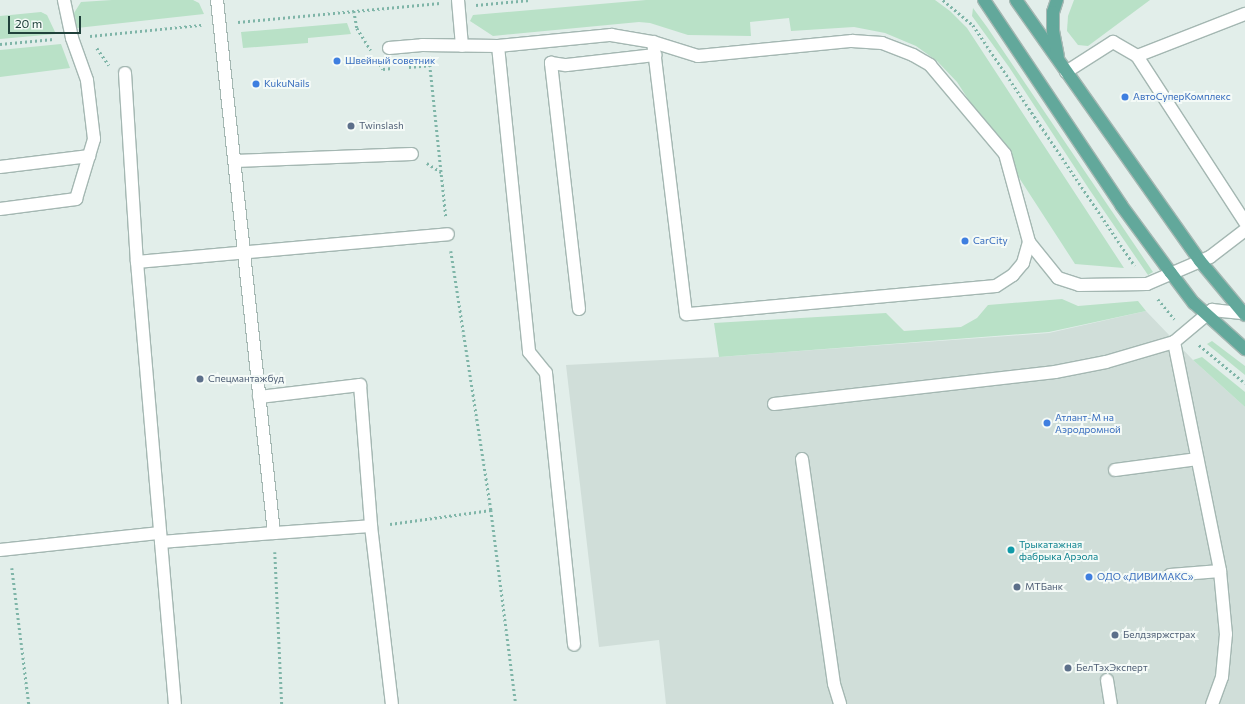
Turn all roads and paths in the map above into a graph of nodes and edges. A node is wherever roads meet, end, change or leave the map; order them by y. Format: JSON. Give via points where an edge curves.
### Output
{"nodes":[{"id":1,"x":64,"y":0,"type":"edge"},
{"id":2,"x":217,"y":0,"type":"edge"},
{"id":3,"x":530,"y":0,"type":"edge"},
{"id":4,"x":984,"y":0,"type":"edge"},
{"id":5,"x":1016,"y":0,"type":"edge"},
{"id":6,"x":1056,"y":0,"type":"edge"},
{"id":7,"x":459,"y":3,"type":"edge"},
{"id":8,"x":354,"y":11,"type":"junction"},
{"id":9,"x":1245,"y":14,"type":"edge"},
{"id":10,"x":219,"y":23,"type":"junction"},
{"id":11,"x":89,"y":36,"type":"junction"},
{"id":12,"x":72,"y":38,"type":"junction"},
{"id":13,"x":653,"y":42,"type":"junction"},
{"id":14,"x":0,"y":44,"type":"edge"},
{"id":15,"x":462,"y":46,"type":"junction"},
{"id":16,"x":498,"y":46,"type":"junction"},
{"id":17,"x":389,"y":48,"type":"dead end"},
{"id":18,"x":372,"y":52,"type":"dead end"},
{"id":19,"x":655,"y":55,"type":"junction"},
{"id":20,"x":1137,"y":56,"type":"junction"},
{"id":21,"x":376,"y":57,"type":"dead end"},
{"id":22,"x":1058,"y":61,"type":"junction"},
{"id":23,"x":406,"y":67,"type":"dead end"},
{"id":24,"x":399,"y":68,"type":"dead end"},
{"id":25,"x":1066,"y":72,"type":"junction"},
{"id":26,"x":125,"y":73,"type":"joint"},
{"id":27,"x":412,"y":154,"type":"dead end"},
{"id":28,"x":89,"y":156,"type":"junction"},
{"id":29,"x":235,"y":161,"type":"junction"},
{"id":30,"x":0,"y":167,"type":"edge"},
{"id":31,"x":0,"y":209,"type":"edge"},
{"id":32,"x":1245,"y":222,"type":"edge"},
{"id":33,"x":1245,"y":230,"type":"edge"},
{"id":34,"x":448,"y":234,"type":"junction"},
{"id":35,"x":1029,"y":242,"type":"junction"},
{"id":36,"x":244,"y":254,"type":"junction"},
{"id":37,"x":1200,"y":261,"type":"junction"},
{"id":38,"x":137,"y":262,"type":"junction"},
{"id":39,"x":1171,"y":273,"type":"junction"},
{"id":40,"x":578,"y":309,"type":"dead end"},
{"id":41,"x":1244,"y":314,"type":"edge"},
{"id":42,"x":1206,"y":315,"type":"junction"},
{"id":43,"x":1174,"y":342,"type":"junction"},
{"id":44,"x":1245,"y":349,"type":"edge"},
{"id":45,"x":259,"y":398,"type":"junction"},
{"id":46,"x":774,"y":404,"type":"dead end"},
{"id":47,"x":802,"y":459,"type":"dead end"},
{"id":48,"x":1197,"y":459,"type":"junction"},
{"id":49,"x":1115,"y":470,"type":"dead end"},
{"id":50,"x":490,"y":510,"type":"junction"},
{"id":51,"x":372,"y":526,"type":"junction"},
{"id":52,"x":274,"y":533,"type":"junction"},
{"id":53,"x":161,"y":538,"type":"junction"},
{"id":54,"x":5,"y":549,"type":"edge"},
{"id":55,"x":1220,"y":571,"type":"junction"},
{"id":56,"x":1170,"y":575,"type":"dead end"},
{"id":57,"x":574,"y":645,"type":"dead end"},
{"id":58,"x":1107,"y":680,"type":"dead end"},
{"id":59,"x":29,"y":704,"type":"edge"},
{"id":60,"x":175,"y":704,"type":"edge"},
{"id":61,"x":282,"y":704,"type":"edge"},
{"id":62,"x":392,"y":704,"type":"edge"},
{"id":63,"x":516,"y":704,"type":"edge"},
{"id":64,"x":840,"y":704,"type":"edge"},
{"id":65,"x":1111,"y":704,"type":"edge"},
{"id":66,"x":1212,"y":704,"type":"edge"}],
"edges":[{"from":1,"to":12,"type":"lane"},
{"from":2,"to":10,"type":"lane"},
{"from":3,"to":7,"type":"path"},
{"from":4,"to":39,"type":"main road","via":[[1113,193]]},
{"from":5,"to":22,"type":"main road"},
{"from":6,"to":22,"type":"main road","via":[[1053,31]]},
{"from":7,"to":8,"type":"path"},
{"from":7,"to":15,"type":"lane"},
{"from":8,"to":10,"type":"path"},
{"from":8,"to":18,"type":"path","via":[[356,28]]},
{"from":9,"to":20,"type":"lane"},
{"from":10,"to":11,"type":"path"},
{"from":10,"to":29,"type":"lane"},
{"from":11,"to":12,"type":"path"},
{"from":11,"to":26,"type":"path","via":[[106,63]]},
{"from":12,"to":14,"type":"path"},
{"from":12,"to":28,"type":"lane","via":[[87,80],[94,139]]},
{"from":13,"to":16,"type":"lane","via":[[610,35]]},
{"from":13,"to":19,"type":"lane"},
{"from":13,"to":35,"type":"lane","via":[[698,56],[852,41],[882,43],[913,55],[930,65],[1005,154]]},
{"from":15,"to":16,"type":"lane"},
{"from":15,"to":17,"type":"lane"},
{"from":16,"to":57,"type":"lane","via":[[529,352],[546,374]]},
{"from":19,"to":35,"type":"lane","via":[[686,314],[996,286],[1013,275],[1023,263]]},
{"from":19,"to":40,"type":"lane","via":[[566,65],[551,63]]},
{"from":20,"to":25,"type":"lane","via":[[1113,42]]},
{"from":20,"to":32,"type":"lane"},
{"from":21,"to":24,"type":"path","via":[[383,69]]},
{"from":22,"to":25,"type":"main road"},
{"from":23,"to":34,"type":"path","via":[[430,65]]},
{"from":25,"to":37,"type":"main road"},
{"from":26,"to":38,"type":"lane"},
{"from":27,"to":29,"type":"lane"},
{"from":28,"to":30,"type":"lane"},
{"from":28,"to":31,"type":"lane","via":[[76,199]]},
{"from":29,"to":36,"type":"lane"},
{"from":33,"to":37,"type":"lane","via":[[1210,257]]},
{"from":34,"to":36,"type":"lane"},
{"from":34,"to":50,"type":"path"},
{"from":35,"to":39,"type":"lane","via":[[1058,278],[1079,285],[1147,284]]},
{"from":36,"to":38,"type":"lane"},
{"from":36,"to":45,"type":"lane"},
{"from":37,"to":39,"type":"lane"},
{"from":37,"to":41,"type":"main road"},
{"from":38,"to":53,"type":"lane"},
{"from":39,"to":42,"type":"main road"},
{"from":41,"to":42,"type":"lane","via":[[1212,310]]},
{"from":42,"to":43,"type":"lane"},
{"from":42,"to":44,"type":"main road"},
{"from":43,"to":46,"type":"lane","via":[[1106,362],[1055,372]]},
{"from":43,"to":48,"type":"lane"},
{"from":45,"to":51,"type":"lane","via":[[360,385]]},
{"from":45,"to":52,"type":"lane"},
{"from":47,"to":64,"type":"lane","via":[[834,684]]},
{"from":48,"to":49,"type":"lane"},
{"from":48,"to":55,"type":"lane"},
{"from":50,"to":51,"type":"path"},
{"from":50,"to":63,"type":"path"},
{"from":51,"to":52,"type":"lane"},
{"from":51,"to":62,"type":"lane"},
{"from":52,"to":53,"type":"lane"},
{"from":52,"to":61,"type":"path"},
{"from":53,"to":54,"type":"lane"},
{"from":53,"to":60,"type":"lane"},
{"from":54,"to":59,"type":"path"},
{"from":55,"to":56,"type":"lane"},
{"from":55,"to":66,"type":"lane","via":[[1226,634],[1222,677]]},
{"from":58,"to":65,"type":"lane"}]}
